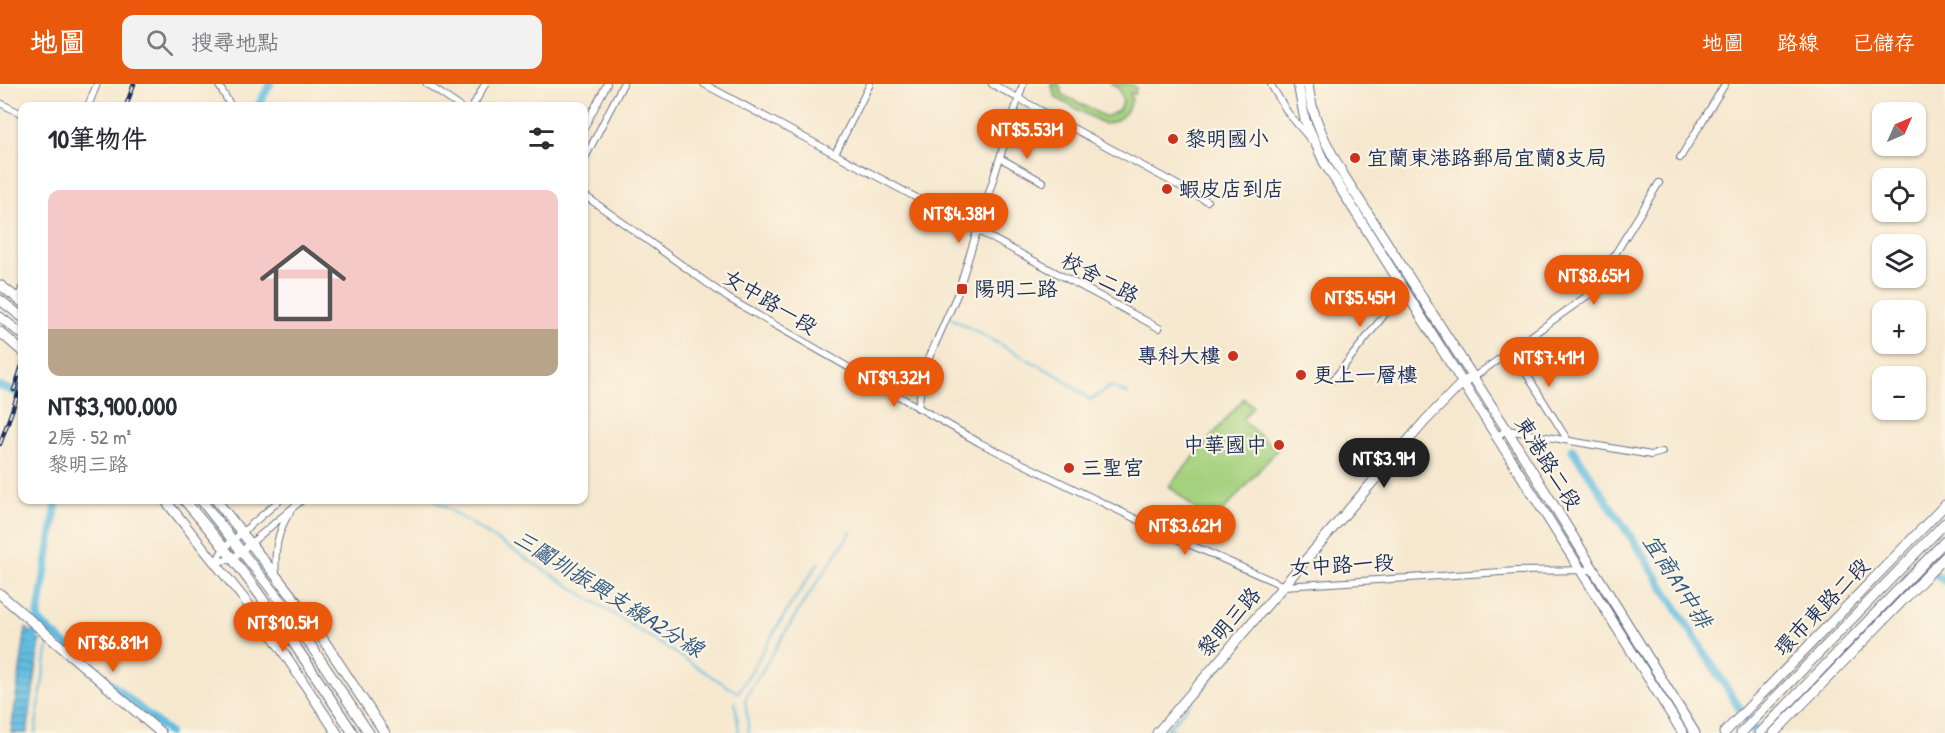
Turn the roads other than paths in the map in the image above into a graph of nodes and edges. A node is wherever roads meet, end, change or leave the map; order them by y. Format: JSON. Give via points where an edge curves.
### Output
{"nodes":[{"id":1,"x":97,"y":84,"type":"edge"},
{"id":2,"x":218,"y":84,"type":"edge"},
{"id":3,"x":427,"y":84,"type":"edge"},
{"id":4,"x":485,"y":84,"type":"edge"},
{"id":5,"x":607,"y":84,"type":"edge"},
{"id":6,"x":623,"y":84,"type":"edge"},
{"id":7,"x":704,"y":84,"type":"edge"},
{"id":8,"x":870,"y":84,"type":"edge"},
{"id":9,"x":992,"y":84,"type":"edge"},
{"id":10,"x":1023,"y":84,"type":"edge"},
{"id":11,"x":1298,"y":84,"type":"edge"},
{"id":12,"x":1308,"y":84,"type":"edge"},
{"id":13,"x":1725,"y":84,"type":"edge"},
{"id":14,"x":1271,"y":85,"type":"edge"},
{"id":15,"x":1019,"y":98,"type":"junction"},
{"id":16,"x":90,"y":102,"type":"edge"},
{"id":17,"x":229,"y":102,"type":"edge"},
{"id":18,"x":453,"y":102,"type":"edge"},
{"id":19,"x":475,"y":102,"type":"edge"},
{"id":20,"x":0,"y":103,"type":"edge"},
{"id":21,"x":18,"y":112,"type":"edge"},
{"id":22,"x":588,"y":120,"type":"edge"},
{"id":23,"x":1316,"y":145,"type":"junction"},
{"id":24,"x":588,"y":152,"type":"edge"},
{"id":25,"x":835,"y":154,"type":"junction"},
{"id":26,"x":1000,"y":158,"type":"junction"},
{"id":27,"x":1680,"y":158,"type":"dead end"},
{"id":28,"x":1042,"y":182,"type":"dead end"},
{"id":29,"x":1659,"y":183,"type":"dead end"},
{"id":30,"x":588,"y":198,"type":"edge"},
{"id":31,"x":1208,"y":201,"type":"dead end"},
{"id":32,"x":976,"y":229,"type":"junction"},
{"id":33,"x":0,"y":285,"type":"edge"},
{"id":34,"x":1404,"y":290,"type":"junction"},
{"id":35,"x":18,"y":298,"type":"edge"},
{"id":36,"x":0,"y":300,"type":"edge"},
{"id":37,"x":18,"y":314,"type":"edge"},
{"id":38,"x":0,"y":317,"type":"edge"},
{"id":39,"x":1159,"y":328,"type":"dead end"},
{"id":40,"x":18,"y":331,"type":"edge"},
{"id":41,"x":0,"y":332,"type":"edge"},
{"id":42,"x":18,"y":348,"type":"edge"},
{"id":43,"x":1511,"y":349,"type":"junction"},
{"id":44,"x":1473,"y":377,"type":"junction"},
{"id":45,"x":1332,"y":380,"type":"dead end"},
{"id":46,"x":1463,"y":382,"type":"junction"},
{"id":47,"x":918,"y":408,"type":"junction"},
{"id":48,"x":1507,"y":430,"type":"junction"},
{"id":49,"x":1497,"y":436,"type":"junction"},
{"id":50,"x":1567,"y":439,"type":"junction"},
{"id":51,"x":1662,"y":452,"type":"dead end"},
{"id":52,"x":168,"y":504,"type":"edge"},
{"id":53,"x":187,"y":504,"type":"edge"},
{"id":54,"x":204,"y":504,"type":"edge"},
{"id":55,"x":219,"y":504,"type":"edge"},
{"id":56,"x":275,"y":504,"type":"edge"},
{"id":57,"x":297,"y":504,"type":"edge"},
{"id":58,"x":299,"y":504,"type":"edge"},
{"id":59,"x":1945,"y":505,"type":"edge"},
{"id":60,"x":1945,"y":523,"type":"edge"},
{"id":61,"x":242,"y":532,"type":"junction"},
{"id":62,"x":234,"y":539,"type":"junction"},
{"id":63,"x":1945,"y":542,"type":"edge"},
{"id":64,"x":251,"y":543,"type":"junction"},
{"id":65,"x":224,"y":548,"type":"junction"},
{"id":66,"x":242,"y":550,"type":"junction"},
{"id":67,"x":1945,"y":557,"type":"edge"},
{"id":68,"x":232,"y":559,"type":"junction"},
{"id":69,"x":216,"y":562,"type":"junction"},
{"id":70,"x":1888,"y":564,"type":"junction"},
{"id":71,"x":1580,"y":569,"type":"junction"},
{"id":72,"x":1593,"y":570,"type":"junction"},
{"id":73,"x":1897,"y":572,"type":"junction"},
{"id":74,"x":276,"y":574,"type":"junction"},
{"id":75,"x":1906,"y":582,"type":"junction"},
{"id":76,"x":1284,"y":586,"type":"junction"},
{"id":77,"x":1914,"y":589,"type":"junction"},
{"id":78,"x":0,"y":594,"type":"edge"},
{"id":79,"x":381,"y":731,"type":"edge"},
{"id":80,"x":161,"y":733,"type":"edge"},
{"id":81,"x":337,"y":733,"type":"edge"},
{"id":82,"x":354,"y":733,"type":"edge"},
{"id":83,"x":369,"y":733,"type":"edge"},
{"id":84,"x":1157,"y":733,"type":"edge"},
{"id":85,"x":1683,"y":733,"type":"edge"},
{"id":86,"x":1695,"y":733,"type":"edge"},
{"id":87,"x":1724,"y":733,"type":"edge"},
{"id":88,"x":1742,"y":733,"type":"edge"},
{"id":89,"x":1760,"y":733,"type":"edge"},
{"id":90,"x":1774,"y":733,"type":"edge"}],
"edges":[{"from":1,"to":16,"type":"street"},
{"from":2,"to":17,"type":"street"},
{"from":3,"to":18,"type":"street"},
{"from":4,"to":19,"type":"street"},
{"from":5,"to":22,"type":"street"},
{"from":6,"to":24,"type":"street"},
{"from":7,"to":25,"type":"street","name":"校舍二路"},
{"from":8,"to":25,"type":"street"},
{"from":9,"to":15,"type":"street"},
{"from":10,"to":15,"type":"street"},
{"from":11,"to":23,"type":"main road","name":"東港路二段","via":[[1305,120]]},
{"from":12,"to":44,"type":"main road","name":"東港路二段","via":[[1327,146]]},
{"from":13,"to":27,"type":"street"},
{"from":14,"to":23,"type":"street"},
{"from":15,"to":26,"type":"street"},
{"from":15,"to":31,"type":"street"},
{"from":20,"to":21,"type":"street"},
{"from":23,"to":34,"type":"main road","name":"東港路二段"},
{"from":25,"to":32,"type":"street","name":"校舍二路"},
{"from":26,"to":28,"type":"street"},
{"from":26,"to":32,"type":"street"},
{"from":29,"to":43,"type":"street","via":[[1591,293]]},
{"from":30,"to":47,"type":"street","name":"女中路一段","via":[[728,298]]},
{"from":32,"to":39,"type":"street","name":"校舍二路"},
{"from":32,"to":47,"type":"street","via":[[957,295],[924,369]]},
{"from":33,"to":35,"type":"main road"},
{"from":34,"to":45,"type":"street"},
{"from":34,"to":46,"type":"main road","name":"東港路二段"},
{"from":36,"to":37,"type":"main road"},
{"from":38,"to":40,"type":"main road"},
{"from":41,"to":42,"type":"main road"},
{"from":43,"to":44,"type":"street"},
{"from":43,"to":50,"type":"street"},
{"from":44,"to":46,"type":"main road","name":"黎明三路"},
{"from":44,"to":48,"type":"main road","name":"東港路二段"},
{"from":46,"to":49,"type":"main road","name":"東港路二段"},
{"from":46,"to":76,"type":"main road","name":"黎明三路"},
{"from":47,"to":76,"type":"street","name":"女中路一段","via":[[1061,483]]},
{"from":48,"to":49,"type":"street"},
{"from":48,"to":50,"type":"street"},
{"from":48,"to":72,"type":"main road","name":"東港路二段"},
{"from":49,"to":71,"type":"main road","name":"東港路二段"},
{"from":50,"to":51,"type":"street","via":[[1651,455]]},
{"from":52,"to":69,"type":"main road"},
{"from":53,"to":65,"type":"main road"},
{"from":54,"to":62,"type":"main road"},
{"from":55,"to":61,"type":"main road"},
{"from":56,"to":61,"type":"street"},
{"from":57,"to":64,"type":"street"},
{"from":58,"to":74,"type":"street","via":[[279,533]]},
{"from":59,"to":70,"type":"main road","name":"環市東路二段"},
{"from":60,"to":73,"type":"main road","name":"環市東路二段"},
{"from":61,"to":62,"type":"street"},
{"from":61,"to":64,"type":"main road"},
{"from":62,"to":65,"type":"street"},
{"from":62,"to":66,"type":"main road"},
{"from":63,"to":75,"type":"main road","name":"環市東路二段"},
{"from":64,"to":66,"type":"street"},
{"from":64,"to":74,"type":"main road"},
{"from":65,"to":68,"type":"main road"},
{"from":65,"to":69,"type":"street"},
{"from":66,"to":68,"type":"street"},
{"from":66,"to":83,"type":"main road","via":[[286,608]]},
{"from":67,"to":77,"type":"main road"},
{"from":68,"to":69,"type":"street"},
{"from":68,"to":82,"type":"main road"},
{"from":69,"to":81,"type":"main road","via":[[268,629]]},
{"from":70,"to":73,"type":"main road"},
{"from":70,"to":87,"type":"main road","name":"環市東路二段"},
{"from":71,"to":72,"type":"street","name":"女中路一段"},
{"from":71,"to":76,"type":"street","name":"女中路一段"},
{"from":71,"to":85,"type":"main road","name":"東港路二段"},
{"from":72,"to":86,"type":"main road","name":"東港路二段"},
{"from":73,"to":75,"type":"main road"},
{"from":73,"to":88,"type":"main road","name":"環市東路二段"},
{"from":74,"to":79,"type":"main road"},
{"from":75,"to":77,"type":"main road"},
{"from":75,"to":89,"type":"main road","name":"環市東路二段"},
{"from":76,"to":84,"type":"main road","name":"黎明三路"},
{"from":77,"to":90,"type":"main road"},
{"from":78,"to":80,"type":"main road"}]}
